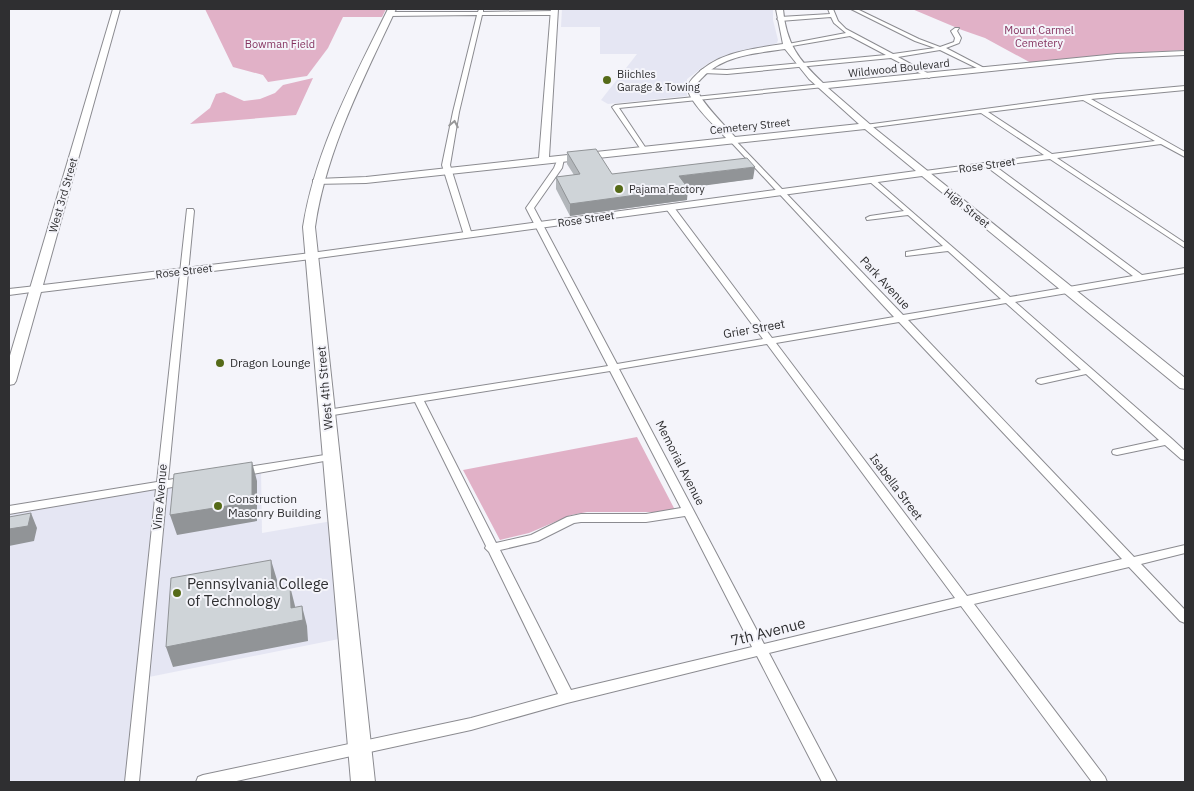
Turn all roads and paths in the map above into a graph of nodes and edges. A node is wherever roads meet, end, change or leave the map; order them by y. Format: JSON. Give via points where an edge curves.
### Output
{"nodes":[{"id":1,"x":116,"y":9,"type":"edge"},
{"id":2,"x":779,"y":9,"type":"edge"},
{"id":3,"x":853,"y":9,"type":"edge"},
{"id":4,"x":391,"y":11,"type":"edge"},
{"id":5,"x":480,"y":11,"type":"edge"},
{"id":6,"x":554,"y":11,"type":"edge"},
{"id":7,"x":832,"y":11,"type":"edge"},
{"id":8,"x":780,"y":19,"type":"junction"},
{"id":9,"x":957,"y":29,"type":"dead end"},
{"id":10,"x":850,"y":34,"type":"junction"},
{"id":11,"x":787,"y":44,"type":"junction"},
{"id":12,"x":941,"y":49,"type":"junction"},
{"id":13,"x":1185,"y":53,"type":"edge"},
{"id":14,"x":891,"y":56,"type":"junction"},
{"id":15,"x":800,"y":65,"type":"junction"},
{"id":16,"x":985,"y":70,"type":"junction"},
{"id":17,"x":703,"y":71,"type":"junction"},
{"id":18,"x":929,"y":76,"type":"junction"},
{"id":19,"x":822,"y":86,"type":"junction"},
{"id":20,"x":1185,"y":88,"type":"edge"},
{"id":21,"x":1085,"y":98,"type":"junction"},
{"id":22,"x":697,"y":99,"type":"junction"},
{"id":23,"x":984,"y":112,"type":"junction"},
{"id":24,"x":866,"y":126,"type":"junction"},
{"id":25,"x":732,"y":140,"type":"junction"},
{"id":26,"x":1162,"y":142,"type":"junction"},
{"id":27,"x":644,"y":150,"type":"junction"},
{"id":28,"x":1185,"y":155,"type":"edge"},
{"id":29,"x":1051,"y":156,"type":"junction"},
{"id":30,"x":560,"y":159,"type":"junction"},
{"id":31,"x":544,"y":161,"type":"junction"},
{"id":32,"x":989,"y":165,"type":"junction"},
{"id":33,"x":448,"y":171,"type":"junction"},
{"id":34,"x":925,"y":173,"type":"junction"},
{"id":35,"x":873,"y":180,"type":"junction"},
{"id":36,"x":317,"y":182,"type":"junction"},
{"id":37,"x":782,"y":192,"type":"junction"},
{"id":38,"x":670,"y":208,"type":"junction"},
{"id":39,"x":190,"y":211,"type":"dead end"},
{"id":40,"x":908,"y":213,"type":"junction"},
{"id":41,"x":870,"y":218,"type":"dead end"},
{"id":42,"x":540,"y":225,"type":"junction"},
{"id":43,"x":468,"y":234,"type":"junction"},
{"id":44,"x":1185,"y":246,"type":"edge"},
{"id":45,"x":948,"y":248,"type":"junction"},
{"id":46,"x":909,"y":254,"type":"dead end"},
{"id":47,"x":311,"y":256,"type":"junction"},
{"id":48,"x":1185,"y":270,"type":"edge"},
{"id":49,"x":182,"y":271,"type":"junction"},
{"id":50,"x":1141,"y":278,"type":"junction"},
{"id":51,"x":36,"y":289,"type":"junction"},
{"id":52,"x":1068,"y":290,"type":"junction"},
{"id":53,"x":9,"y":292,"type":"edge"},
{"id":54,"x":1008,"y":300,"type":"junction"},
{"id":55,"x":901,"y":318,"type":"junction"},
{"id":56,"x":769,"y":340,"type":"junction"},
{"id":57,"x":614,"y":367,"type":"junction"},
{"id":58,"x":1088,"y":371,"type":"junction"},
{"id":59,"x":1043,"y":380,"type":"dead end"},
{"id":60,"x":9,"y":381,"type":"edge"},
{"id":61,"x":1185,"y":385,"type":"edge"},
{"id":62,"x":419,"y":400,"type":"junction"},
{"id":63,"x":327,"y":413,"type":"junction"},
{"id":64,"x":1168,"y":442,"type":"junction"},
{"id":65,"x":1117,"y":452,"type":"dead end"},
{"id":66,"x":331,"y":457,"type":"junction"},
{"id":67,"x":1185,"y":457,"type":"edge"},
{"id":68,"x":234,"y":473,"type":"edge"},
{"id":69,"x":197,"y":479,"type":"edge"},
{"id":70,"x":161,"y":485,"type":"junction"},
{"id":71,"x":9,"y":510,"type":"edge"},
{"id":72,"x":689,"y":511,"type":"junction"},
{"id":73,"x":491,"y":548,"type":"junction"},
{"id":74,"x":1185,"y":549,"type":"edge"},
{"id":75,"x":1132,"y":561,"type":"junction"},
{"id":76,"x":964,"y":601,"type":"junction"},
{"id":77,"x":1185,"y":618,"type":"edge"},
{"id":78,"x":762,"y":650,"type":"junction"},
{"id":79,"x":567,"y":698,"type":"junction"},
{"id":80,"x":360,"y":747,"type":"junction"},
{"id":81,"x":132,"y":782,"type":"edge"},
{"id":82,"x":203,"y":782,"type":"edge"},
{"id":83,"x":363,"y":782,"type":"edge"},
{"id":84,"x":830,"y":782,"type":"edge"},
{"id":85,"x":1100,"y":782,"type":"edge"}],
"edges":[{"from":1,"to":51,"type":"street","name":"West 3rd Street"},
{"from":2,"to":8,"type":"street","name":"High Street"},
{"from":3,"to":12,"type":"street"},
{"from":4,"to":5,"type":"street"},
{"from":4,"to":36,"type":"main road","name":"West 4th Street"},
{"from":5,"to":6,"type":"street"},
{"from":33,"to":5,"type":"street","one_way":true,"via":[[447,160]]},
{"from":6,"to":31,"type":"street"},
{"from":7,"to":8,"type":"street"},
{"from":7,"to":10,"type":"street","via":[[839,26]]},
{"from":8,"to":11,"type":"street","name":"High Street"},
{"from":9,"to":12,"type":"street","via":[[954,32],[958,41]]},
{"from":10,"to":11,"type":"street"},
{"from":10,"to":14,"type":"street"},
{"from":11,"to":15,"type":"street","name":"High Street"},
{"from":11,"to":17,"type":"street","via":[[728,58]]},
{"from":12,"to":14,"type":"street"},
{"from":12,"to":16,"type":"street"},
{"from":13,"to":16,"type":"street","name":"Wildwood Boulevard","via":[[1117,56]]},
{"from":14,"to":15,"type":"street"},
{"from":14,"to":18,"type":"street"},
{"from":15,"to":17,"type":"street"},
{"from":15,"to":19,"type":"street","name":"High Street"},
{"from":16,"to":18,"type":"street","name":"Wildwood Boulevard"},
{"from":17,"to":22,"type":"street","via":[[692,86]]},
{"from":18,"to":19,"type":"street","name":"Wildwood Boulevard"},
{"from":19,"to":22,"type":"street","name":"Wildwood Boulevard"},
{"from":19,"to":24,"type":"street","name":"High Street"},
{"from":20,"to":21,"type":"street","name":"Cemetery Street"},
{"from":21,"to":23,"type":"street","name":"Cemetery Street"},
{"from":21,"to":26,"type":"street"},
{"from":22,"to":25,"type":"street","name":"Park Avenue"},
{"from":22,"to":27,"type":"street","name":"Wildwood Boulevard","via":[[615,107]]},
{"from":23,"to":24,"type":"street","name":"Cemetery Street"},
{"from":23,"to":29,"type":"street"},
{"from":24,"to":25,"type":"street","name":"Cemetery Street"},
{"from":24,"to":34,"type":"street","name":"High Street"},
{"from":25,"to":27,"type":"street","name":"Cemetery Street"},
{"from":25,"to":37,"type":"street","name":"Park Avenue"},
{"from":26,"to":28,"type":"street"},
{"from":26,"to":29,"type":"street","name":"Rose Street"},
{"from":27,"to":30,"type":"street","name":"Cemetery Street"},
{"from":29,"to":32,"type":"street","name":"Rose Street"},
{"from":29,"to":44,"type":"street"},
{"from":30,"to":31,"type":"street","name":"Cemetery Street"},
{"from":30,"to":42,"type":"street","name":"Memorial Avenue","via":[[558,168],[530,208]]},
{"from":31,"to":33,"type":"street","name":"Cemetery Street"},
{"from":32,"to":34,"type":"street","name":"Rose Street"},
{"from":32,"to":50,"type":"street"},
{"from":33,"to":36,"type":"street","name":"Cemetery Street"},
{"from":33,"to":43,"type":"street"},
{"from":34,"to":35,"type":"street","name":"Rose Street"},
{"from":34,"to":52,"type":"street","name":"High Street"},
{"from":35,"to":37,"type":"street","name":"Rose Street"},
{"from":35,"to":40,"type":"street"},
{"from":36,"to":47,"type":"main road","name":"West 4th Street","via":[[309,227]]},
{"from":37,"to":38,"type":"street","name":"Rose Street"},
{"from":37,"to":55,"type":"street","name":"Park Avenue"},
{"from":38,"to":42,"type":"street","name":"Rose Street"},
{"from":38,"to":56,"type":"street","name":"Isabella Street"},
{"from":39,"to":49,"type":"street","name":"Vine Avenue"},
{"from":40,"to":41,"type":"street"},
{"from":40,"to":45,"type":"street"},
{"from":42,"to":43,"type":"street","name":"Rose Street"},
{"from":42,"to":57,"type":"street","name":"Memorial Avenue"},
{"from":43,"to":47,"type":"street","name":"Rose Street"},
{"from":45,"to":46,"type":"street"},
{"from":45,"to":54,"type":"street"},
{"from":47,"to":49,"type":"street","name":"Rose Street"},
{"from":47,"to":63,"type":"main road","name":"West 4th Street"},
{"from":48,"to":50,"type":"street","name":"Grier Street"},
{"from":49,"to":51,"type":"street","name":"Rose Street"},
{"from":49,"to":70,"type":"street","name":"Vine Avenue"},
{"from":50,"to":52,"type":"street","name":"Grier Street"},
{"from":51,"to":53,"type":"street","name":"Rose Street"},
{"from":51,"to":60,"type":"street","name":"West 3rd Street"},
{"from":52,"to":54,"type":"street","name":"Grier Street"},
{"from":52,"to":61,"type":"street","name":"High Street"},
{"from":54,"to":55,"type":"street","name":"Grier Street"},
{"from":54,"to":58,"type":"street"},
{"from":55,"to":56,"type":"street","name":"Grier Street"},
{"from":55,"to":75,"type":"street","name":"Park Avenue"},
{"from":56,"to":57,"type":"street","name":"Grier Street"},
{"from":56,"to":76,"type":"street","name":"Isabella Street"},
{"from":57,"to":62,"type":"street","name":"Grier Street"},
{"from":57,"to":72,"type":"street","name":"Memorial Avenue"},
{"from":58,"to":59,"type":"street"},
{"from":58,"to":64,"type":"street"},
{"from":62,"to":63,"type":"street","name":"Grier Street"},
{"from":62,"to":73,"type":"street"},
{"from":63,"to":66,"type":"main road","name":"West 4th Street"},
{"from":64,"to":65,"type":"street"},
{"from":64,"to":67,"type":"street"},
{"from":66,"to":68,"type":"street"},
{"from":66,"to":80,"type":"main road","name":"West 4th Street"},
{"from":69,"to":70,"type":"street"},
{"from":70,"to":71,"type":"street"},
{"from":70,"to":81,"type":"street","name":"Vine Avenue"},
{"from":72,"to":73,"type":"street","via":[[646,518],[581,518],[534,538]]},
{"from":72,"to":78,"type":"street","name":"Memorial Avenue"},
{"from":73,"to":79,"type":"street"},
{"from":74,"to":75,"type":"street","name":"7th Avenue"},
{"from":75,"to":76,"type":"street","name":"7th Avenue"},
{"from":75,"to":77,"type":"street","name":"Park Avenue"},
{"from":76,"to":78,"type":"street","name":"7th Avenue"},
{"from":76,"to":85,"type":"street","name":"Isabella Street"},
{"from":78,"to":79,"type":"street","name":"7th Avenue"},
{"from":78,"to":84,"type":"street","name":"Memorial Avenue"},
{"from":79,"to":80,"type":"street","name":"7th Avenue","via":[[471,724]]},
{"from":80,"to":82,"type":"street","name":"7th Avenue"},
{"from":80,"to":83,"type":"main road","name":"West 4th Street"}]}
